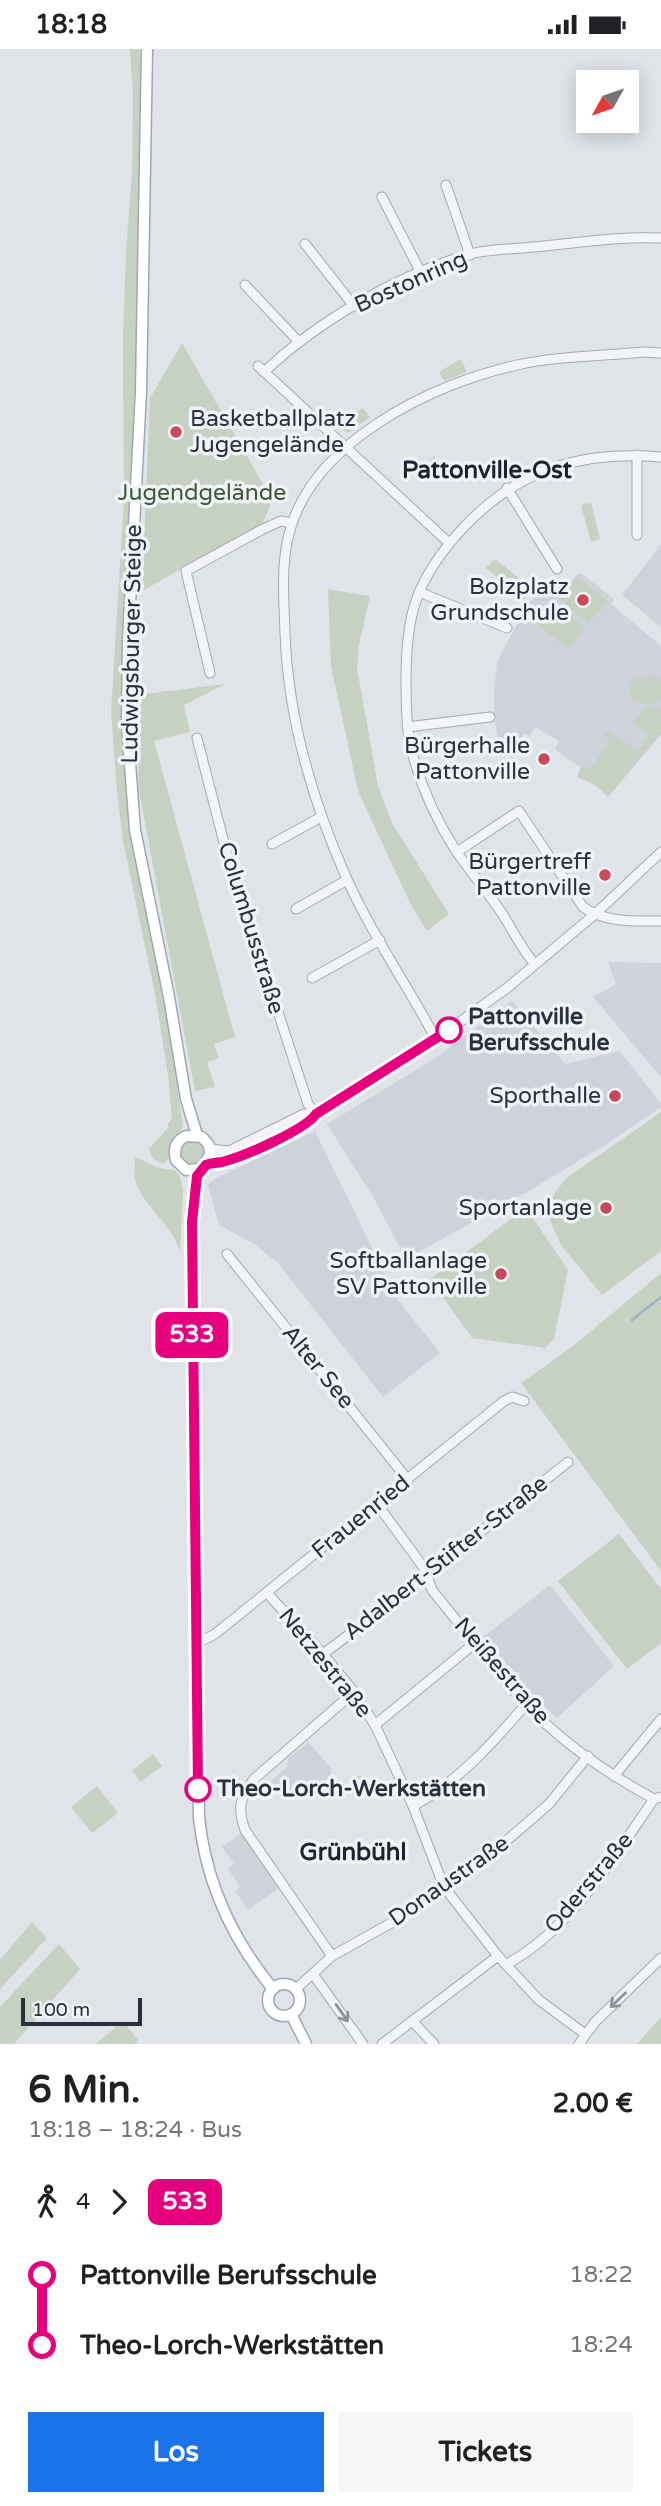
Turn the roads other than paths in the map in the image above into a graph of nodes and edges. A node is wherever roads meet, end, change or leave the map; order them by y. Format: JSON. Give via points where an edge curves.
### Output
{"nodes":[{"id":1,"x":147,"y":49,"type":"edge"},
{"id":2,"x":446,"y":185,"type":"dead end"},
{"id":3,"x":382,"y":197,"type":"dead end"},
{"id":4,"x":661,"y":238,"type":"edge"},
{"id":5,"x":305,"y":244,"type":"dead end"},
{"id":6,"x":470,"y":254,"type":"junction"},
{"id":7,"x":421,"y":273,"type":"junction"},
{"id":8,"x":245,"y":285,"type":"dead end"},
{"id":9,"x":354,"y":306,"type":"junction"},
{"id":10,"x":298,"y":341,"type":"junction"},
{"id":11,"x":661,"y":353,"type":"edge"},
{"id":12,"x":346,"y":448,"type":"junction"},
{"id":13,"x":637,"y":455,"type":"junction"},
{"id":14,"x":661,"y":457,"type":"edge"},
{"id":15,"x":507,"y":488,"type":"junction"},
{"id":16,"x":292,"y":523,"type":"junction"},
{"id":17,"x":637,"y":535,"type":"dead end"},
{"id":18,"x":449,"y":543,"type":"junction"},
{"id":19,"x":557,"y":569,"type":"dead end"},
{"id":20,"x":419,"y":593,"type":"junction"},
{"id":21,"x":507,"y":628,"type":"dead end"},
{"id":22,"x":210,"y":673,"type":"dead end"},
{"id":23,"x":490,"y":717,"type":"dead end"},
{"id":24,"x":407,"y":727,"type":"junction"},
{"id":25,"x":197,"y":738,"type":"dead end"},
{"id":26,"x":321,"y":817,"type":"junction"},
{"id":27,"x":272,"y":844,"type":"dead end"},
{"id":28,"x":457,"y":852,"type":"junction"},
{"id":29,"x":661,"y":852,"type":"edge"},
{"id":30,"x":347,"y":880,"type":"junction"},
{"id":31,"x":296,"y":909,"type":"dead end"},
{"id":32,"x":594,"y":915,"type":"junction"},
{"id":33,"x":661,"y":921,"type":"edge"},
{"id":34,"x":380,"y":940,"type":"junction"},
{"id":35,"x":535,"y":964,"type":"junction"},
{"id":36,"x":312,"y":978,"type":"dead end"},
{"id":37,"x":436,"y":1039,"type":"junction"},
{"id":38,"x":186,"y":1099,"type":"junction"},
{"id":39,"x":316,"y":1114,"type":"junction"},
{"id":40,"x":197,"y":1135,"type":"junction"},
{"id":41,"x":181,"y":1138,"type":"junction"},
{"id":42,"x":210,"y":1149,"type":"junction"},
{"id":43,"x":203,"y":1167,"type":"junction"},
{"id":44,"x":186,"y":1170,"type":"junction"},
{"id":45,"x":192,"y":1222,"type":"junction"},
{"id":46,"x":227,"y":1254,"type":"dead end"},
{"id":47,"x":524,"y":1401,"type":"dead end"},
{"id":48,"x":568,"y":1462,"type":"dead end"},
{"id":49,"x":408,"y":1480,"type":"junction"},
{"id":50,"x":377,"y":1504,"type":"junction"},
{"id":51,"x":426,"y":1575,"type":"junction"},
{"id":52,"x":267,"y":1593,"type":"junction"},
{"id":53,"x":198,"y":1643,"type":"junction"},
{"id":54,"x":475,"y":1643,"type":"junction"},
{"id":55,"x":323,"y":1654,"type":"junction"},
{"id":56,"x":354,"y":1692,"type":"junction"},
{"id":57,"x":526,"y":1704,"type":"junction"},
{"id":58,"x":661,"y":1719,"type":"edge"},
{"id":59,"x":374,"y":1725,"type":"junction"},
{"id":60,"x":588,"y":1756,"type":"junction"},
{"id":61,"x":614,"y":1776,"type":"junction"},
{"id":62,"x":658,"y":1798,"type":"edge"},
{"id":63,"x":413,"y":1806,"type":"junction"},
{"id":64,"x":444,"y":1887,"type":"junction"},
{"id":65,"x":498,"y":1955,"type":"junction"},
{"id":66,"x":332,"y":1956,"type":"junction"},
{"id":67,"x":661,"y":1958,"type":"edge"},
{"id":68,"x":507,"y":1964,"type":"junction"},
{"id":69,"x":313,"y":1973,"type":"junction"},
{"id":70,"x":273,"y":1989,"type":"junction"},
{"id":71,"x":296,"y":1989,"type":"junction"},
{"id":72,"x":291,"y":2014,"type":"junction"},
{"id":73,"x":413,"y":2022,"type":"junction"},
{"id":74,"x":585,"y":2034,"type":"junction"},
{"id":75,"x":306,"y":2044,"type":"edge"},
{"id":76,"x":363,"y":2044,"type":"edge"},
{"id":77,"x":382,"y":2044,"type":"edge"},
{"id":78,"x":434,"y":2044,"type":"edge"},
{"id":79,"x":579,"y":2044,"type":"edge"}],
"edges":[{"from":1,"to":38,"type":"main road","name":"Ludwigsburger Steige","via":[[141,392],[127,724],[135,830]]},
{"from":2,"to":6,"type":"street"},
{"from":3,"to":7,"type":"street"},
{"from":4,"to":6,"type":"street","name":"Bostonring"},
{"from":5,"to":9,"type":"street"},
{"from":6,"to":7,"type":"street","name":"Bostonring"},
{"from":7,"to":9,"type":"street","name":"Bostonring"},
{"from":8,"to":10,"type":"street"},
{"from":9,"to":10,"type":"street","name":"Bostonring"},
{"from":10,"to":12,"type":"street","name":"Bostonring","via":[[261,369]]},
{"from":11,"to":12,"type":"street","via":[[542,361],[486,372],[427,395]]},
{"from":12,"to":16,"type":"street","via":[[302,500]]},
{"from":12,"to":18,"type":"street"},
{"from":13,"to":14,"type":"street"},
{"from":13,"to":15,"type":"street","via":[[569,463]]},
{"from":13,"to":17,"type":"street"},
{"from":15,"to":18,"type":"street"},
{"from":15,"to":19,"type":"street"},
{"from":16,"to":22,"type":"street","via":[[281,521],[262,529],[186,571]]},
{"from":16,"to":26,"type":"street","via":[[284,560],[286,649],[296,720]]},
{"from":18,"to":20,"type":"street"},
{"from":20,"to":21,"type":"street"},
{"from":20,"to":24,"type":"street","via":[[406,662]]},
{"from":23,"to":24,"type":"street"},
{"from":24,"to":28,"type":"street","via":[[428,798]]},
{"from":25,"to":39,"type":"street","name":"Columbusstraße","via":[[248,925],[308,1104]]},
{"from":26,"to":27,"type":"street"},
{"from":26,"to":30,"type":"street"},
{"from":28,"to":32,"type":"street","via":[[519,811],[583,907]]},
{"from":28,"to":35,"type":"street"},
{"from":29,"to":32,"type":"street"},
{"from":30,"to":31,"type":"street"},
{"from":30,"to":34,"type":"street"},
{"from":32,"to":33,"type":"street"},
{"from":32,"to":35,"type":"street"},
{"from":34,"to":36,"type":"street"},
{"from":34,"to":37,"type":"street"},
{"from":35,"to":37,"type":"street"},
{"from":37,"to":39,"type":"street"},
{"from":38,"to":40,"type":"main road"},
{"from":38,"to":41,"type":"main road"},
{"from":39,"to":42,"type":"street","via":[[304,1114],[229,1151]]},
{"from":39,"to":43,"type":"street","via":[[250,1152]]},
{"from":40,"to":41,"type":"main road"},
{"from":40,"to":42,"type":"main road"},
{"from":41,"to":44,"type":"main road","via":[[175,1155]]},
{"from":42,"to":43,"type":"main road"},
{"from":43,"to":44,"type":"main road"},
{"from":43,"to":45,"type":"main road","via":[[197,1176]]},
{"from":44,"to":45,"type":"main road"},
{"from":45,"to":53,"type":"main road"},
{"from":46,"to":49,"type":"street","name":"Alter See"},
{"from":47,"to":49,"type":"street","name":"Frauenried","via":[[512,1397],[504,1401]]},
{"from":48,"to":51,"type":"street","name":"Adalbert-Stifter-Straße"},
{"from":49,"to":50,"type":"street","name":"Frauenried"},
{"from":50,"to":51,"type":"street","name":"Neißestraße"},
{"from":50,"to":52,"type":"street","name":"Frauenried"},
{"from":51,"to":54,"type":"street","name":"Neißestraße","via":[[432,1590]]},
{"from":51,"to":55,"type":"street","name":"Adalbert-Stifter-Straße"},
{"from":52,"to":53,"type":"street","name":"Frauenried"},
{"from":52,"to":55,"type":"street","name":"Netzestraße"},
{"from":53,"to":70,"type":"main road","via":[[199,1818],[205,1854],[228,1922]]},
{"from":54,"to":57,"type":"street","name":"Neißestraße"},
{"from":54,"to":59,"type":"street"},
{"from":55,"to":56,"type":"street","name":"Netzestraße"},
{"from":56,"to":59,"type":"street","name":"Netzestraße"},
{"from":56,"to":66,"type":"street","via":[[254,1779],[240,1814],[245,1830]]},
{"from":57,"to":60,"type":"street","name":"Neißestraße"},
{"from":57,"to":63,"type":"street","via":[[461,1772]]},
{"from":58,"to":61,"type":"street"},
{"from":59,"to":63,"type":"street","name":"Netzestraße"},
{"from":60,"to":61,"type":"street","name":"Neißestraße"},
{"from":60,"to":64,"type":"street","name":"Donaustraße","via":[[526,1826]]},
{"from":61,"to":62,"type":"street","name":"Neißestraße"},
{"from":62,"to":68,"type":"street","name":"Oderstraße","via":[[580,1901],[538,1943]]},
{"from":63,"to":64,"type":"street","name":"Netzestraße"},
{"from":64,"to":65,"type":"street","name":"Netzestraße"},
{"from":64,"to":66,"type":"street","name":"Donaustraße"},
{"from":65,"to":68,"type":"street"},
{"from":65,"to":73,"type":"street"},
{"from":66,"to":69,"type":"street","name":"Donaustraße"},
{"from":67,"to":74,"type":"street","one_way":true},
{"from":68,"to":74,"type":"street","via":[[539,2000]]},
{"from":69,"to":71,"type":"street","name":"Donaustraße"},
{"from":69,"to":76,"type":"street","one_way":true},
{"from":70,"to":71,"type":"main road","via":[[282,1984]]},
{"from":70,"to":72,"type":"main road","via":[[272,2009],[281,2015]]},
{"from":71,"to":72,"type":"main road","via":[[300,2003]]},
{"from":72,"to":75,"type":"main road"},
{"from":73,"to":77,"type":"street"},
{"from":73,"to":78,"type":"street"},
{"from":74,"to":79,"type":"street"}]}
